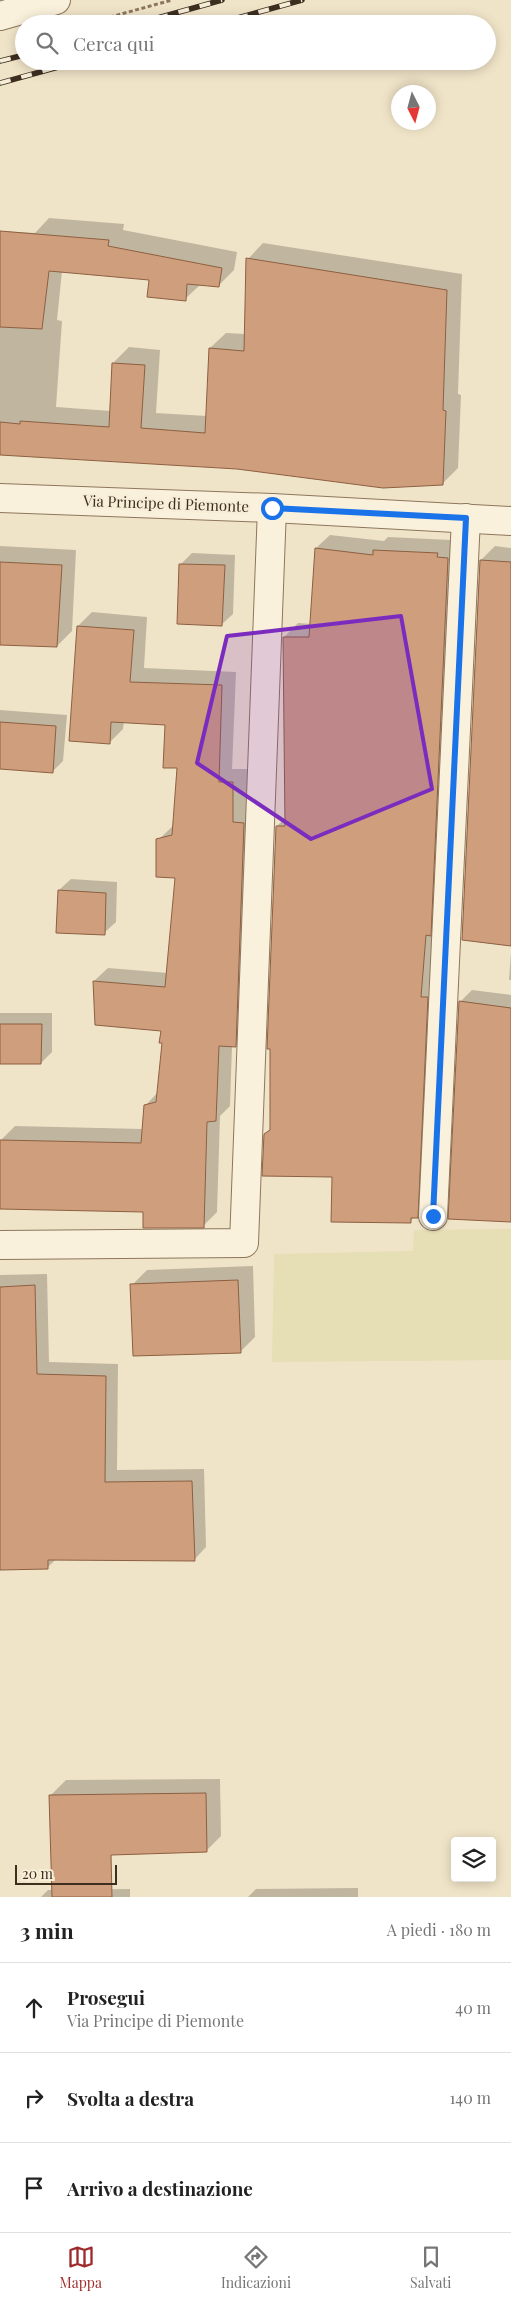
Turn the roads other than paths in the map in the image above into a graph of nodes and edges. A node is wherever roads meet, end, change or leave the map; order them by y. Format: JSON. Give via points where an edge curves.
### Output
{"nodes":[{"id":1,"x":56,"y":0,"type":"edge"},
{"id":2,"x":27,"y":5,"type":"edge"},
{"id":3,"x":0,"y":16,"type":"edge"},
{"id":4,"x":0,"y":498,"type":"edge"},
{"id":5,"x":272,"y":508,"type":"junction"},
{"id":6,"x":466,"y":518,"type":"junction"},
{"id":7,"x":511,"y":521,"type":"edge"},
{"id":8,"x":433,"y":1216,"type":"dead end"},
{"id":9,"x":0,"y":1245,"type":"edge"}],
"edges":[{"from":1,"to":2,"type":"street"},
{"from":2,"to":3,"type":"street"},
{"from":4,"to":5,"type":"street","name":"Via Principe di Piemonte"},
{"from":5,"to":6,"type":"street","name":"Via Principe di Piemonte"},
{"from":5,"to":9,"type":"street","via":[[244,1243]]},
{"from":6,"to":7,"type":"street","name":"Via Principe di Piemonte"},
{"from":6,"to":8,"type":"street"}]}
